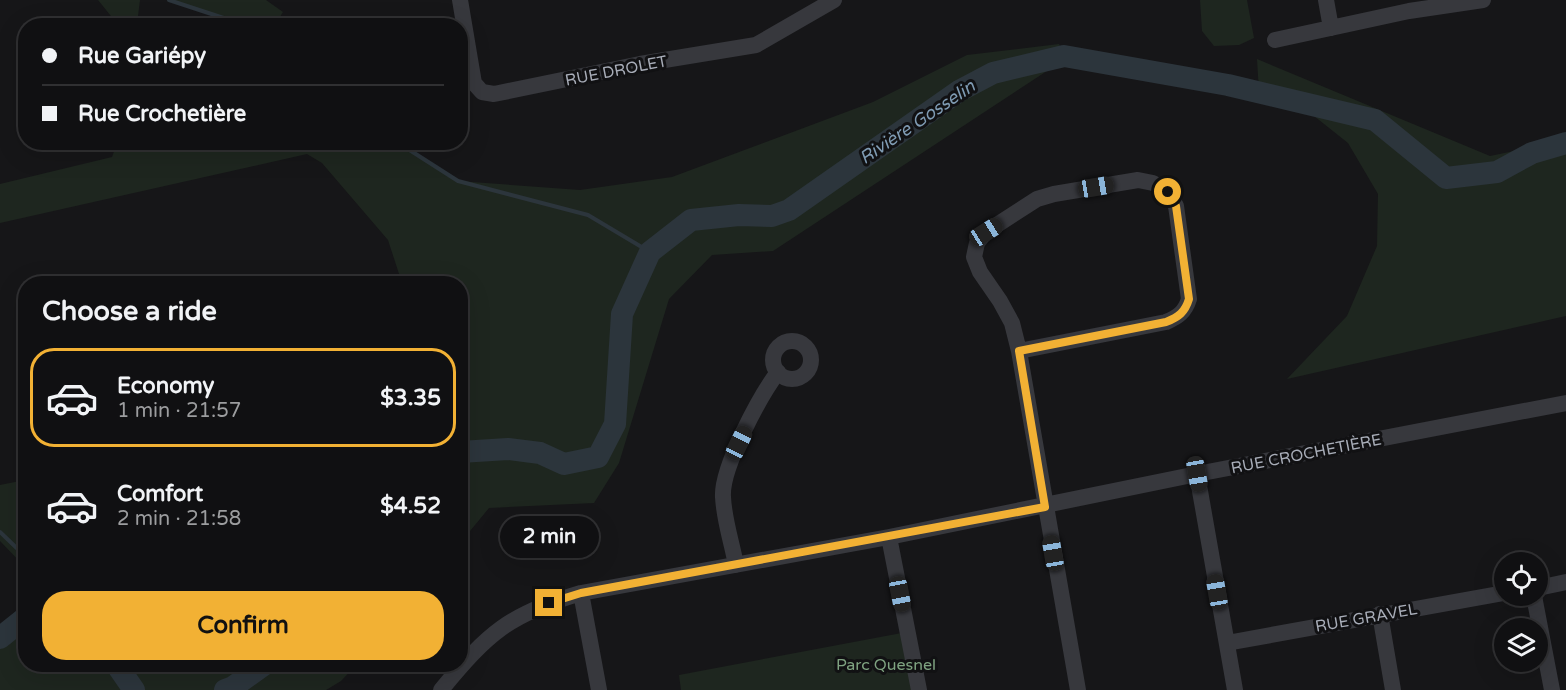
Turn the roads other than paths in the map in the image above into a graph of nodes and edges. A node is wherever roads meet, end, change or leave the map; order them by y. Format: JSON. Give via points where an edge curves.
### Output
{"nodes":[{"id":1,"x":460,"y":0,"type":"edge"},
{"id":2,"x":834,"y":0,"type":"edge"},
{"id":3,"x":1326,"y":0,"type":"edge"},
{"id":4,"x":1483,"y":0,"type":"edge"},
{"id":5,"x":463,"y":18,"type":"edge"},
{"id":6,"x":1331,"y":28,"type":"junction"},
{"id":7,"x":1275,"y":40,"type":"dead end"},
{"id":8,"x":468,"y":47,"type":"edge"},
{"id":9,"x":1019,"y":351,"type":"junction"},
{"id":10,"x":778,"y":372,"type":"dead end"},
{"id":11,"x":1566,"y":403,"type":"edge"},
{"id":12,"x":1197,"y":474,"type":"junction"},
{"id":13,"x":1045,"y":507,"type":"junction"},
{"id":14,"x":889,"y":537,"type":"junction"},
{"id":15,"x":736,"y":565,"type":"junction"},
{"id":16,"x":1566,"y":582,"type":"edge"},
{"id":17,"x":1548,"y":586,"type":"edge"},
{"id":18,"x":581,"y":593,"type":"junction"},
{"id":19,"x":1494,"y":595,"type":"edge"},
{"id":20,"x":1536,"y":606,"type":"edge"},
{"id":21,"x":1380,"y":614,"type":"junction"},
{"id":22,"x":1227,"y":643,"type":"junction"},
{"id":23,"x":468,"y":659,"type":"edge"},
{"id":24,"x":457,"y":672,"type":"edge"},
{"id":25,"x":441,"y":690,"type":"edge"},
{"id":26,"x":599,"y":690,"type":"edge"},
{"id":27,"x":919,"y":690,"type":"edge"},
{"id":28,"x":1078,"y":690,"type":"edge"},
{"id":29,"x":1236,"y":690,"type":"edge"},
{"id":30,"x":1393,"y":690,"type":"edge"},
{"id":31,"x":1552,"y":690,"type":"edge"}],
"edges":[{"from":1,"to":5,"type":"street","name":"RUE DROLET"},
{"from":2,"to":8,"type":"street","name":"RUE DROLET","via":[[756,45],[494,94],[482,92],[474,83]]},
{"from":3,"to":6,"type":"street"},
{"from":4,"to":6,"type":"street"},
{"from":6,"to":7,"type":"street"},
{"from":9,"to":9,"type":"street","via":[[1012,324],[974,257],[976,243],[986,232],[1037,200],[1054,194],[1138,180],[1168,192],[1176,206],[1189,299],[1186,310],[1166,322]]},
{"from":9,"to":13,"type":"street"},
{"from":10,"to":15,"type":"street","via":[[730,460],[723,483]]},
{"from":11,"to":12,"type":"street","name":"RUE CROCHETIÈRE"},
{"from":12,"to":13,"type":"street","name":"RUE CROCHETIÈRE"},
{"from":12,"to":22,"type":"street"},
{"from":13,"to":14,"type":"street","name":"RUE CROCHETIÈRE"},
{"from":13,"to":28,"type":"street"},
{"from":14,"to":15,"type":"street","name":"RUE CROCHETIÈRE"},
{"from":14,"to":27,"type":"street"},
{"from":15,"to":18,"type":"street","name":"RUE CROCHETIÈRE"},
{"from":16,"to":17,"type":"street"},
{"from":18,"to":23,"type":"street","name":"RUE CROCHETIÈRE","via":[[509,621],[486,638]]},
{"from":18,"to":26,"type":"street"},
{"from":19,"to":21,"type":"street","name":"RUE GRAVEL"},
{"from":20,"to":31,"type":"street"},
{"from":21,"to":22,"type":"street","name":"RUE GRAVEL"},
{"from":21,"to":30,"type":"street"},
{"from":22,"to":29,"type":"street"},
{"from":24,"to":25,"type":"street","name":"RUE CROCHETIÈRE"}]}
